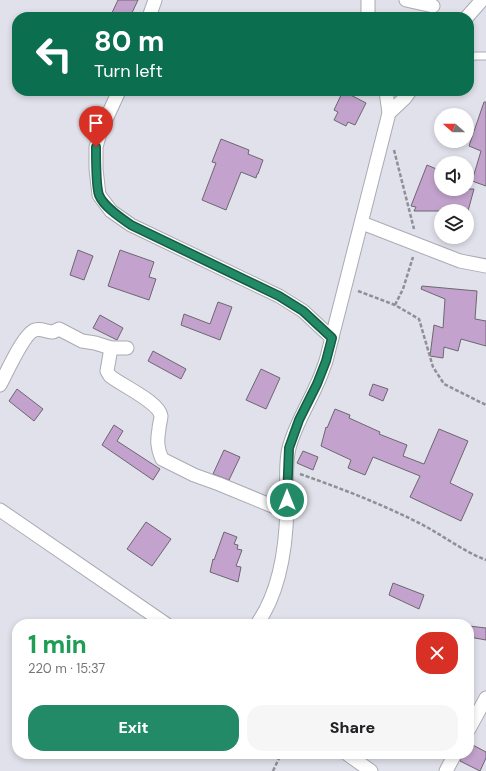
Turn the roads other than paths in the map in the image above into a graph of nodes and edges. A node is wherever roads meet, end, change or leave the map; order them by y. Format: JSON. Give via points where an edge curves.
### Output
{"nodes":[{"id":1,"x":155,"y":0,"type":"edge"},
{"id":2,"x":368,"y":0,"type":"edge"},
{"id":3,"x":406,"y":0,"type":"edge"},
{"id":4,"x":482,"y":0,"type":"edge"},
{"id":5,"x":433,"y":8,"type":"edge"},
{"id":6,"x":151,"y":12,"type":"edge"},
{"id":7,"x":368,"y":12,"type":"edge"},
{"id":8,"x":471,"y":12,"type":"edge"},
{"id":9,"x":474,"y":56,"type":"edge"},
{"id":10,"x":486,"y":56,"type":"edge"},
{"id":11,"x":117,"y":96,"type":"edge"},
{"id":12,"x":386,"y":96,"type":"edge"},
{"id":13,"x":406,"y":96,"type":"edge"},
{"id":14,"x":388,"y":118,"type":"junction"},
{"id":15,"x":362,"y":223,"type":"junction"},
{"id":16,"x":486,"y":266,"type":"edge"},
{"id":17,"x":332,"y":338,"type":"junction"},
{"id":18,"x":111,"y":348,"type":"junction"},
{"id":19,"x":127,"y":348,"type":"dead end"},
{"id":20,"x":0,"y":385,"type":"edge"},
{"id":21,"x":0,"y":510,"type":"edge"},
{"id":22,"x":287,"y":512,"type":"junction"},
{"id":23,"x":159,"y":619,"type":"edge"},
{"id":24,"x":260,"y":619,"type":"edge"},
{"id":25,"x":486,"y":698,"type":"edge"},
{"id":26,"x":474,"y":720,"type":"edge"},
{"id":27,"x":354,"y":759,"type":"edge"},
{"id":28,"x":452,"y":759,"type":"edge"},
{"id":29,"x":371,"y":771,"type":"edge"},
{"id":30,"x":446,"y":771,"type":"edge"}],
"edges":[{"from":1,"to":6,"type":"street"},
{"from":2,"to":7,"type":"street"},
{"from":3,"to":5,"type":"street"},
{"from":4,"to":8,"type":"street"},
{"from":9,"to":10,"type":"lane"},
{"from":11,"to":17,"type":"street","via":[[96,147],[99,194],[111,211],[131,225],[279,296],[303,311]]},
{"from":12,"to":14,"type":"street"},
{"from":13,"to":14,"type":"street"},
{"from":14,"to":15,"type":"street"},
{"from":15,"to":16,"type":"street","via":[[460,261]]},
{"from":15,"to":17,"type":"street"},
{"from":17,"to":22,"type":"street","via":[[326,361],[289,448]]},
{"from":18,"to":19,"type":"street"},
{"from":18,"to":20,"type":"street","via":[[82,341],[59,329],[53,332],[33,330],[24,339]]},
{"from":18,"to":22,"type":"street","via":[[107,371],[110,376],[148,400],[161,416],[157,442],[162,459],[194,475]]},
{"from":21,"to":23,"type":"street"},
{"from":22,"to":24,"type":"street","via":[[282,562],[272,598]]},
{"from":25,"to":26,"type":"street"},
{"from":27,"to":29,"type":"street"},
{"from":28,"to":30,"type":"street"}]}
